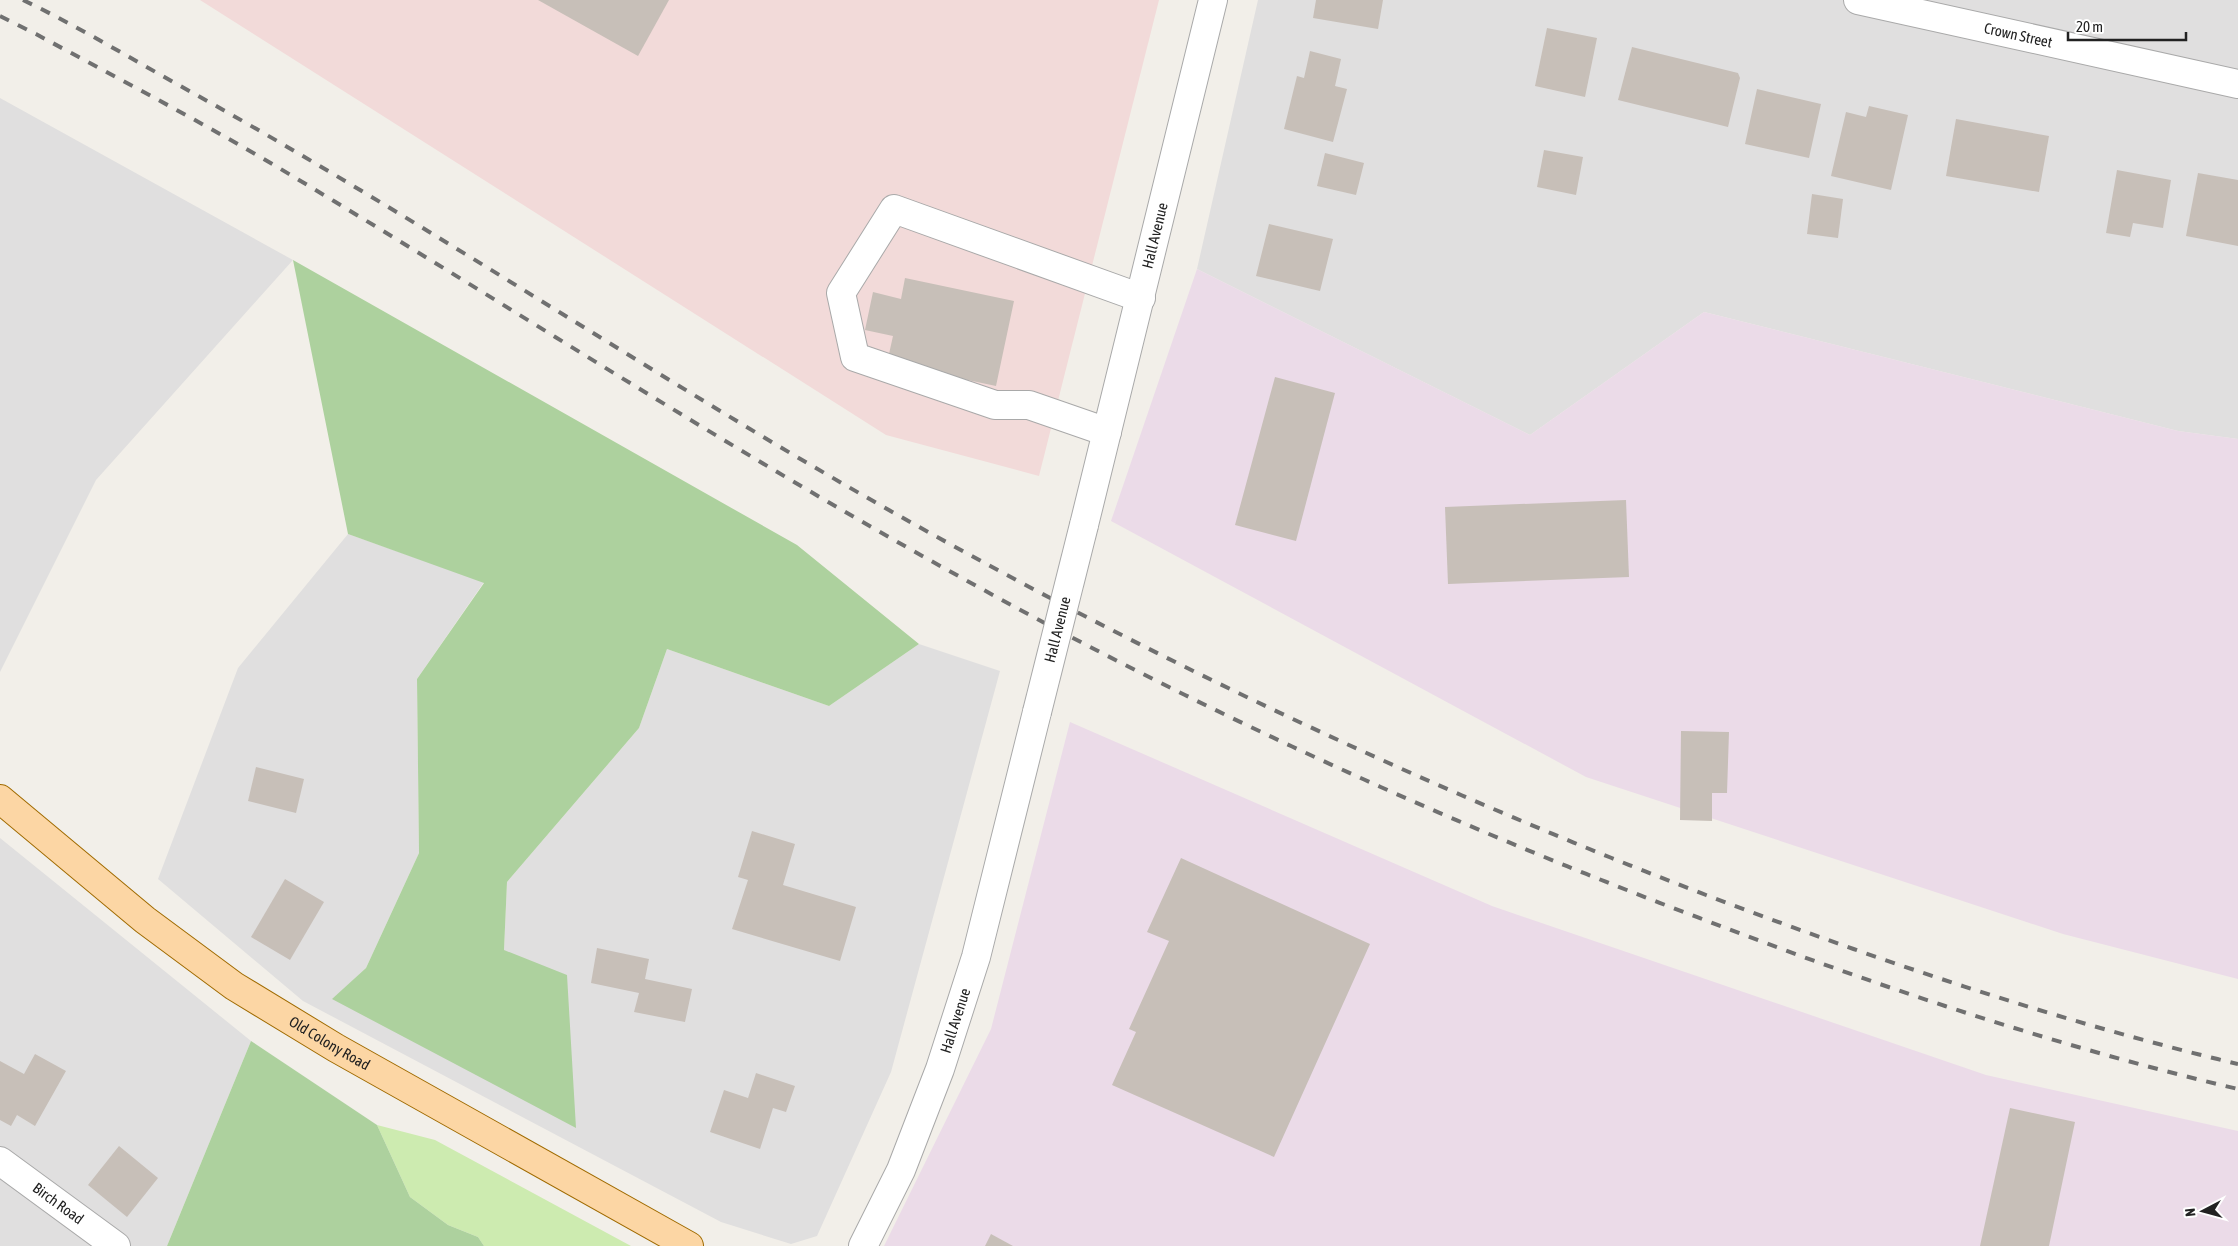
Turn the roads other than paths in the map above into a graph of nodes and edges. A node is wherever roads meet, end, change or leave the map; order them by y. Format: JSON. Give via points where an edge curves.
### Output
{"nodes":[{"id":1,"x":1213,"y":0,"type":"edge"},
{"id":2,"x":1858,"y":0,"type":"edge"},
{"id":3,"x":2238,"y":84,"type":"edge"},
{"id":4,"x":1141,"y":298,"type":"junction"},
{"id":5,"x":1107,"y":432,"type":"junction"},
{"id":6,"x":0,"y":799,"type":"edge"},
{"id":7,"x":0,"y":1161,"type":"edge"},
{"id":8,"x":116,"y":1246,"type":"edge"},
{"id":9,"x":689,"y":1246,"type":"edge"},
{"id":10,"x":863,"y":1246,"type":"edge"}],
"edges":[{"from":1,"to":4,"type":"street","name":"Hall Avenue"},
{"from":2,"to":3,"type":"street","name":"Crown Street"},
{"from":4,"to":5,"type":"street","name":"Hall Avenue"},
{"from":4,"to":5,"type":"street","via":[[894,209],[841,293],[855,357],[996,406],[1029,405]]},
{"from":5,"to":10,"type":"street","name":"Hall Avenue","bridge":true,"via":[[976,957],[940,1069],[901,1170]]},
{"from":6,"to":9,"type":"main road","name":"Old Colony Road","via":[[145,920],[234,986],[336,1048]]},
{"from":7,"to":8,"type":"street","name":"Birch Road"}]}
